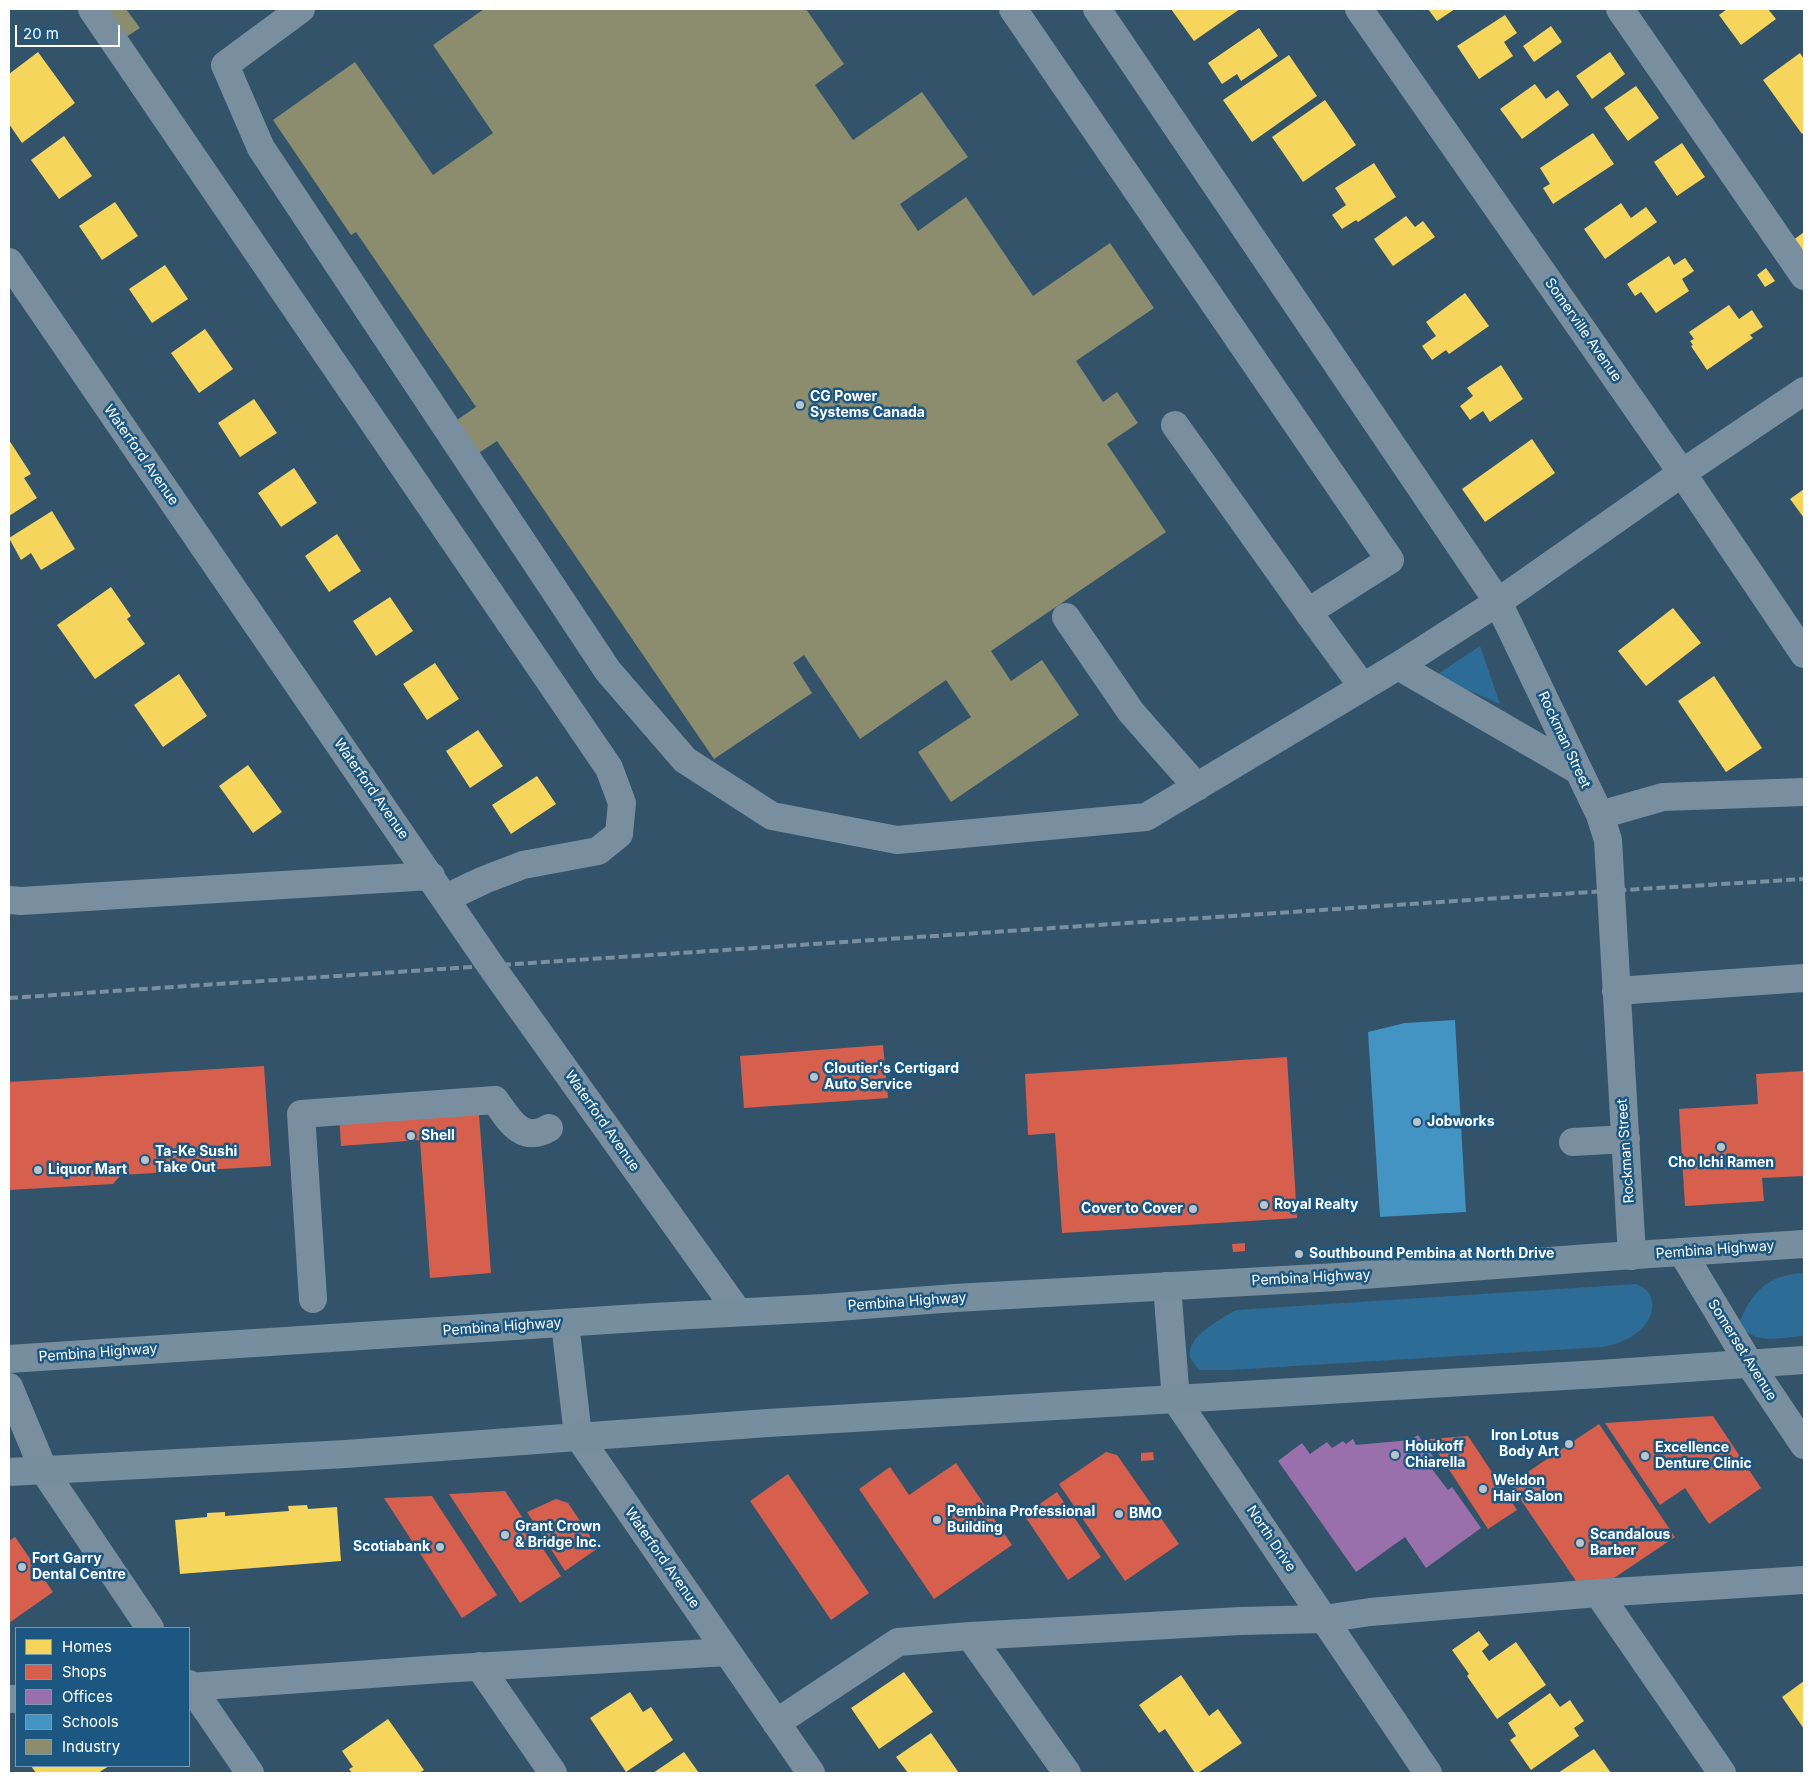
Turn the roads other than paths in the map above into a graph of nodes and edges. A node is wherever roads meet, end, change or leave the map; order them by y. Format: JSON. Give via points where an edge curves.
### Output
{"nodes":[{"id":1,"x":92,"y":9,"type":"edge"},
{"id":2,"x":300,"y":9,"type":"edge"},
{"id":3,"x":1013,"y":9,"type":"edge"},
{"id":4,"x":1098,"y":9,"type":"edge"},
{"id":5,"x":1359,"y":9,"type":"edge"},
{"id":6,"x":1620,"y":9,"type":"edge"},
{"id":7,"x":9,"y":262,"type":"edge"},
{"id":8,"x":1804,"y":276,"type":"edge"},
{"id":9,"x":1804,"y":391,"type":"edge"},
{"id":10,"x":1175,"y":425,"type":"dead end"},
{"id":11,"x":1682,"y":473,"type":"junction"},
{"id":12,"x":1498,"y":602,"type":"junction"},
{"id":13,"x":1308,"y":612,"type":"junction"},
{"id":14,"x":1066,"y":617,"type":"dead end"},
{"id":15,"x":1804,"y":654,"type":"edge"},
{"id":16,"x":1398,"y":666,"type":"junction"},
{"id":17,"x":1363,"y":687,"type":"junction"},
{"id":18,"x":1579,"y":771,"type":"junction"},
{"id":19,"x":1197,"y":787,"type":"junction"},
{"id":20,"x":1804,"y":792,"type":"edge"},
{"id":21,"x":1600,"y":815,"type":"junction"},
{"id":22,"x":431,"y":876,"type":"junction"},
{"id":23,"x":446,"y":898,"type":"junction"},
{"id":24,"x":9,"y":900,"type":"edge"},
{"id":25,"x":1804,"y":978,"type":"edge"},
{"id":26,"x":1616,"y":991,"type":"junction"},
{"id":27,"x":549,"y":1128,"type":"dead end"},
{"id":28,"x":1626,"y":1139,"type":"junction"},
{"id":29,"x":1573,"y":1142,"type":"dead end"},
{"id":30,"x":1804,"y":1244,"type":"edge"},
{"id":31,"x":1682,"y":1252,"type":"junction"},
{"id":32,"x":1632,"y":1256,"type":"junction"},
{"id":33,"x":1167,"y":1286,"type":"junction"},
{"id":34,"x":313,"y":1299,"type":"dead end"},
{"id":35,"x":738,"y":1312,"type":"junction"},
{"id":36,"x":564,"y":1323,"type":"junction"},
{"id":37,"x":9,"y":1359,"type":"edge"},
{"id":38,"x":1804,"y":1360,"type":"edge"},
{"id":39,"x":1748,"y":1364,"type":"junction"},
{"id":40,"x":9,"y":1387,"type":"edge"},
{"id":41,"x":1176,"y":1400,"type":"junction"},
{"id":42,"x":578,"y":1436,"type":"junction"},
{"id":43,"x":1804,"y":1445,"type":"edge"},
{"id":44,"x":44,"y":1471,"type":"junction"},
{"id":45,"x":9,"y":1472,"type":"edge"},
{"id":46,"x":1804,"y":1580,"type":"edge"},
{"id":47,"x":1598,"y":1593,"type":"junction"},
{"id":48,"x":1324,"y":1619,"type":"junction"},
{"id":49,"x":149,"y":1627,"type":"edge"},
{"id":50,"x":970,"y":1636,"type":"junction"},
{"id":51,"x":727,"y":1652,"type":"junction"},
{"id":52,"x":479,"y":1666,"type":"junction"},
{"id":53,"x":190,"y":1686,"type":"edge"},
{"id":54,"x":190,"y":1687,"type":"edge"},
{"id":55,"x":776,"y":1723,"type":"junction"},
{"id":56,"x":250,"y":1773,"type":"edge"},
{"id":57,"x":553,"y":1773,"type":"edge"},
{"id":58,"x":811,"y":1773,"type":"edge"},
{"id":59,"x":1067,"y":1773,"type":"edge"},
{"id":60,"x":1428,"y":1773,"type":"edge"},
{"id":61,"x":1722,"y":1773,"type":"edge"}],
"edges":[{"from":1,"to":23,"type":"street","via":[[609,768],[622,803],[619,834],[598,851],[523,866]]},
{"from":2,"to":19,"type":"street","via":[[225,65],[261,148],[608,671],[685,760],[772,816],[897,840],[1146,817]]},
{"from":3,"to":13,"type":"street","via":[[1390,560]]},
{"from":4,"to":12,"type":"street","name":"Rockman Street"},
{"from":5,"to":11,"type":"street","name":"Somerville Avenue"},
{"from":6,"to":8,"type":"street"},
{"from":7,"to":22,"type":"street","name":"Waterford Avenue"},
{"from":9,"to":11,"type":"street"},
{"from":10,"to":13,"type":"street"},
{"from":11,"to":12,"type":"street"},
{"from":11,"to":15,"type":"street","name":"Somerville Avenue"},
{"from":12,"to":16,"type":"street"},
{"from":12,"to":18,"type":"street","name":"Rockman Street"},
{"from":13,"to":17,"type":"street"},
{"from":14,"to":19,"type":"street","via":[[1131,712]]},
{"from":16,"to":17,"type":"street"},
{"from":16,"to":18,"type":"street"},
{"from":17,"to":19,"type":"street"},
{"from":18,"to":21,"type":"street","name":"Rockman Street"},
{"from":20,"to":21,"type":"street","via":[[1663,797]]},
{"from":21,"to":26,"type":"street","name":"Rockman Street","via":[[1608,840]]},
{"from":22,"to":23,"type":"street","name":"Waterford Avenue"},
{"from":22,"to":24,"type":"street"},
{"from":23,"to":35,"type":"street","name":"Waterford Avenue"},
{"from":25,"to":26,"type":"street"},
{"from":26,"to":28,"type":"street","name":"Rockman Street"},
{"from":27,"to":34,"type":"street","via":[[531,1134],[518,1130],[495,1100],[301,1114]]},
{"from":28,"to":29,"type":"street"},
{"from":28,"to":32,"type":"street","name":"Rockman Street"},
{"from":30,"to":31,"type":"main road","name":"Pembina Highway"},
{"from":31,"to":32,"type":"main road","name":"Pembina Highway"},
{"from":31,"to":39,"type":"street","name":"Somerset Avenue"},
{"from":32,"to":33,"type":"main road","name":"Pembina Highway"},
{"from":33,"to":35,"type":"main road","name":"Pembina Highway"},
{"from":33,"to":41,"type":"street","name":"North Drive"},
{"from":35,"to":36,"type":"main road","name":"Pembina Highway"},
{"from":36,"to":37,"type":"main road","name":"Pembina Highway"},
{"from":36,"to":42,"type":"street","name":"Waterford Avenue"},
{"from":38,"to":39,"type":"main road"},
{"from":39,"to":41,"type":"main road"},
{"from":39,"to":43,"type":"street","name":"Somerset Avenue"},
{"from":40,"to":44,"type":"street"},
{"from":41,"to":42,"type":"main road"},
{"from":41,"to":48,"type":"street","name":"North Drive"},
{"from":42,"to":44,"type":"main road","via":[[346,1454]]},
{"from":42,"to":51,"type":"street","name":"Waterford Avenue"},
{"from":44,"to":45,"type":"main road"},
{"from":44,"to":49,"type":"street"},
{"from":46,"to":47,"type":"street"},
{"from":47,"to":48,"type":"street","via":[[1370,1612]]},
{"from":47,"to":61,"type":"street"},
{"from":48,"to":50,"type":"street"},
{"from":48,"to":60,"type":"street","name":"North Drive"},
{"from":50,"to":55,"type":"street","via":[[898,1642]]},
{"from":50,"to":59,"type":"street"},
{"from":51,"to":52,"type":"street"},
{"from":51,"to":55,"type":"street","name":"Waterford Avenue"},
{"from":52,"to":53,"type":"street"},
{"from":52,"to":57,"type":"street"},
{"from":54,"to":56,"type":"street"},
{"from":55,"to":58,"type":"street","name":"Waterford Avenue"}]}
